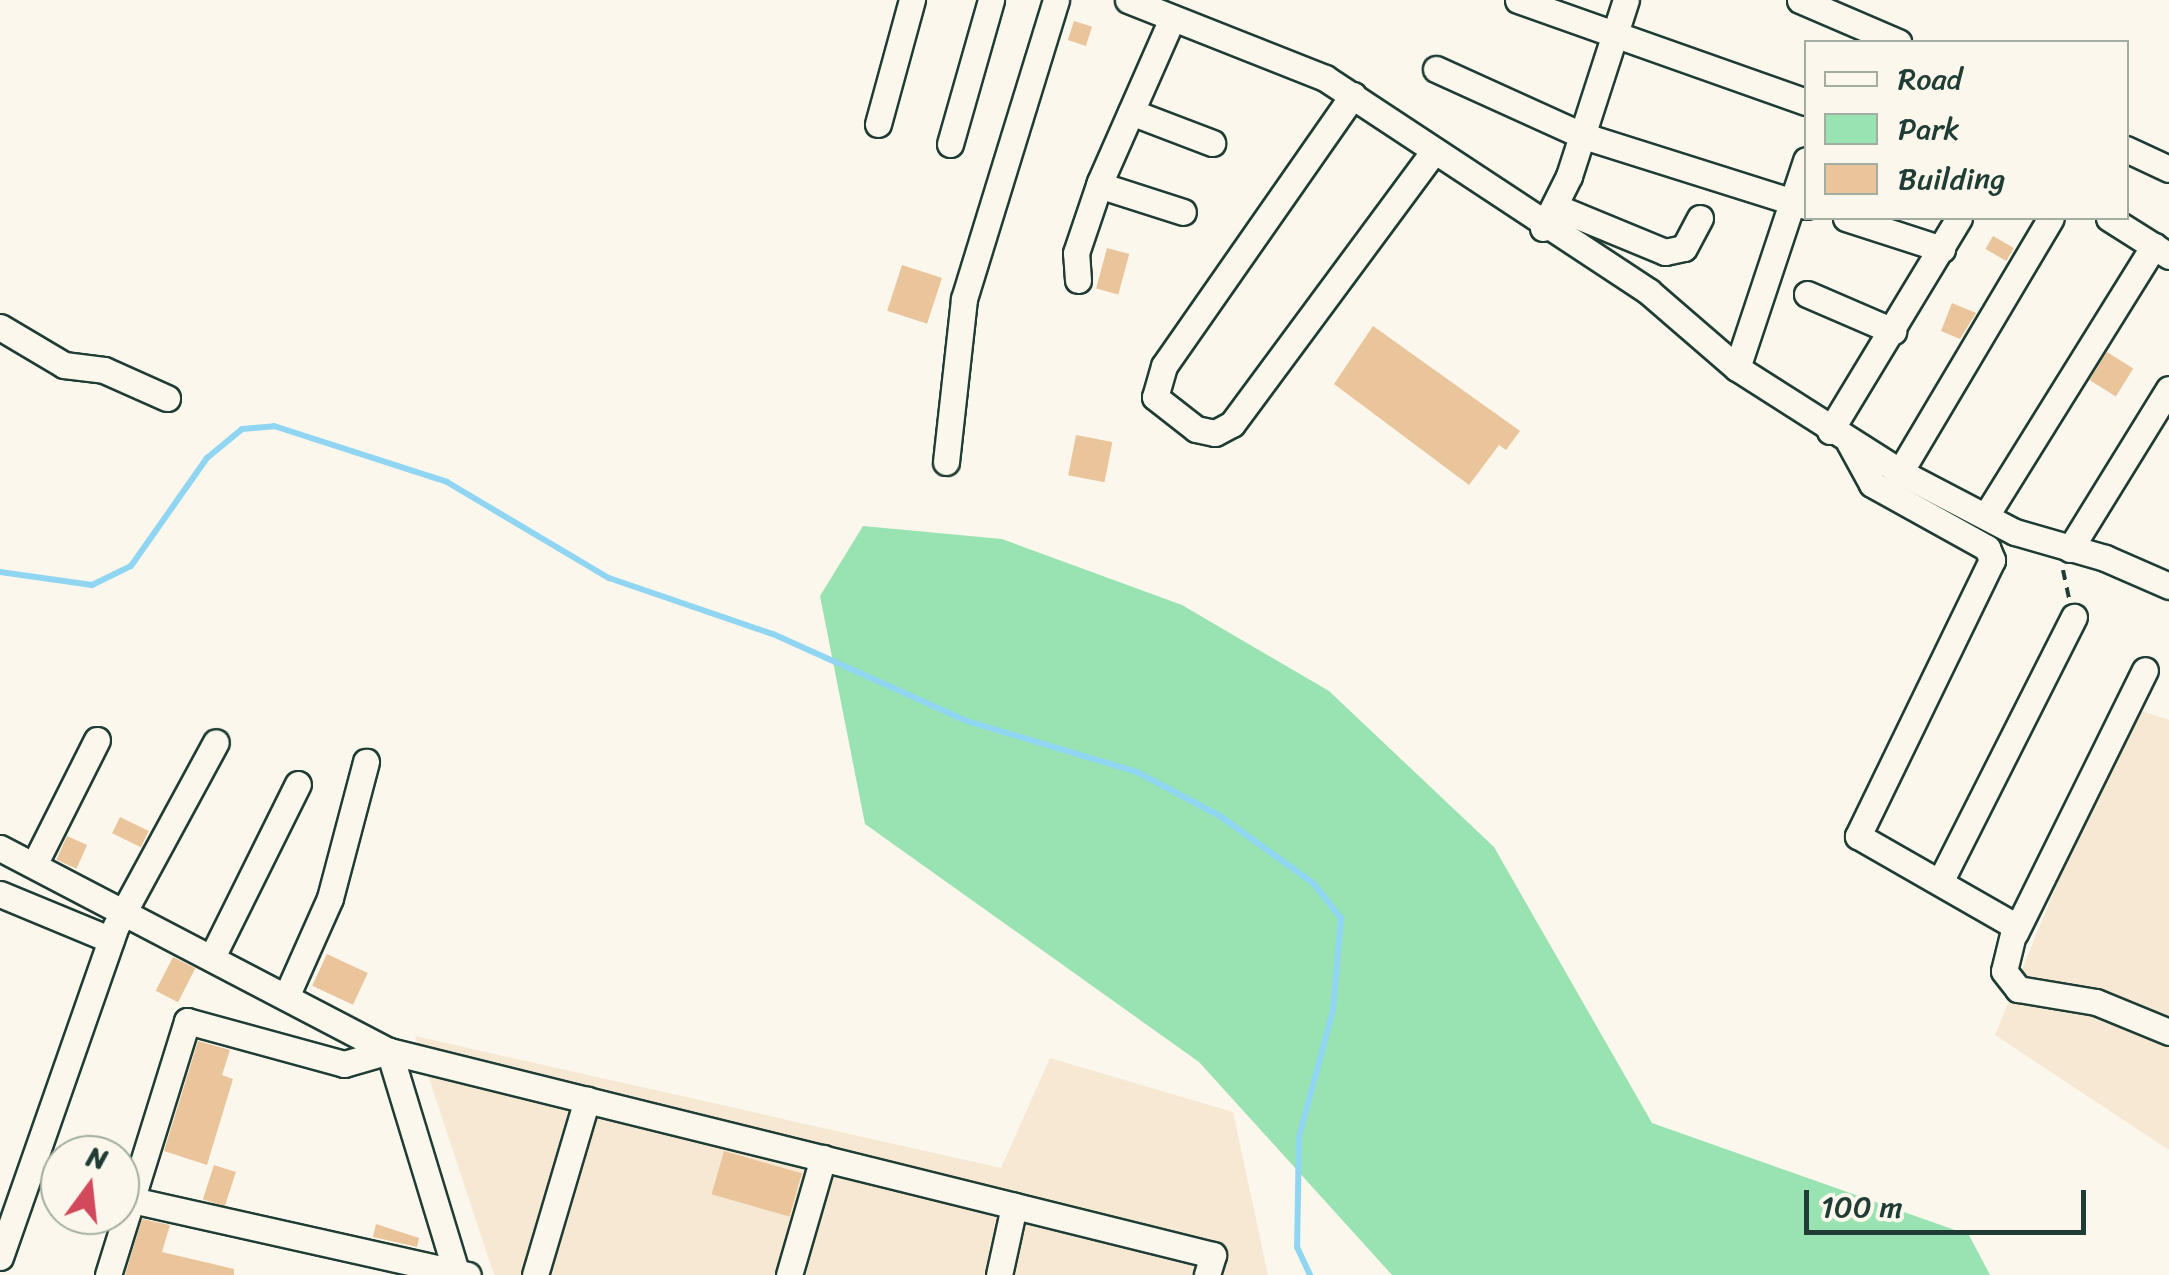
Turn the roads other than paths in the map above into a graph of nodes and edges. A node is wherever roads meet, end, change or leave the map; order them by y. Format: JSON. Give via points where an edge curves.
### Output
{"nodes":[{"id":1,"x":912,"y":0,"type":"edge"},
{"id":2,"x":991,"y":0,"type":"edge"},
{"id":3,"x":1056,"y":0,"type":"edge"},
{"id":4,"x":1128,"y":0,"type":"edge"},
{"id":5,"x":1518,"y":0,"type":"edge"},
{"id":6,"x":1626,"y":0,"type":"edge"},
{"id":7,"x":1800,"y":0,"type":"edge"},
{"id":8,"x":1172,"y":19,"type":"junction"},
{"id":9,"x":1615,"y":34,"type":"junction"},
{"id":10,"x":1893,"y":40,"type":"edge"},
{"id":11,"x":1436,"y":69,"type":"dead end"},
{"id":12,"x":1353,"y":96,"type":"junction"},
{"id":13,"x":1804,"y":101,"type":"edge"},
{"id":14,"x":1131,"y":112,"type":"junction"},
{"id":15,"x":878,"y":124,"type":"dead end"},
{"id":16,"x":1584,"y":136,"type":"junction"},
{"id":17,"x":1212,"y":143,"type":"dead end"},
{"id":18,"x":950,"y":144,"type":"dead end"},
{"id":19,"x":2129,"y":150,"type":"edge"},
{"id":20,"x":1433,"y":152,"type":"junction"},
{"id":21,"x":2169,"y":169,"type":"edge"},
{"id":22,"x":1804,"y":171,"type":"edge"},
{"id":23,"x":1099,"y":185,"type":"junction"},
{"id":24,"x":1798,"y":205,"type":"edge"},
{"id":25,"x":1183,"y":212,"type":"dead end"},
{"id":26,"x":1550,"y":217,"type":"junction"},
{"id":27,"x":1700,"y":218,"type":"dead end"},
{"id":28,"x":1852,"y":220,"type":"edge"},
{"id":29,"x":1958,"y":220,"type":"edge"},
{"id":30,"x":2050,"y":220,"type":"edge"},
{"id":31,"x":2111,"y":220,"type":"edge"},
{"id":32,"x":1942,"y":249,"type":"junction"},
{"id":33,"x":2162,"y":251,"type":"edge"},
{"id":34,"x":1078,"y":280,"type":"dead end"},
{"id":35,"x":1808,"y":294,"type":"dead end"},
{"id":36,"x":0,"y":327,"type":"edge"},
{"id":37,"x":1893,"y":331,"type":"junction"},
{"id":38,"x":1737,"y":368,"type":"junction"},
{"id":39,"x":2169,"y":389,"type":"edge"},
{"id":40,"x":167,"y":398,"type":"dead end"},
{"id":41,"x":1840,"y":437,"type":"junction"},
{"id":42,"x":946,"y":462,"type":"dead end"},
{"id":43,"x":1900,"y":472,"type":"junction"},
{"id":44,"x":1987,"y":514,"type":"junction"},
{"id":45,"x":2067,"y":548,"type":"junction"},
{"id":46,"x":2169,"y":586,"type":"edge"},
{"id":47,"x":2074,"y":617,"type":"road end"},
{"id":48,"x":2145,"y":670,"type":"dead end"},
{"id":49,"x":97,"y":740,"type":"dead end"},
{"id":50,"x":216,"y":742,"type":"dead end"},
{"id":51,"x":366,"y":762,"type":"dead end"},
{"id":52,"x":298,"y":784,"type":"dead end"},
{"id":53,"x":0,"y":848,"type":"edge"},
{"id":54,"x":34,"y":865,"type":"junction"},
{"id":55,"x":1940,"y":882,"type":"junction"},
{"id":56,"x":0,"y":894,"type":"edge"},
{"id":57,"x":124,"y":910,"type":"junction"},
{"id":58,"x":2015,"y":933,"type":"junction"},
{"id":59,"x":111,"y":940,"type":"junction"},
{"id":60,"x":212,"y":956,"type":"junction"},
{"id":61,"x":286,"y":996,"type":"junction"},
{"id":62,"x":2169,"y":1032,"type":"edge"},
{"id":63,"x":388,"y":1051,"type":"junction"},
{"id":64,"x":586,"y":1100,"type":"junction"},
{"id":65,"x":823,"y":1158,"type":"junction"},
{"id":66,"x":140,"y":1174,"type":"edge"},
{"id":67,"x":140,"y":1202,"type":"edge"},
{"id":68,"x":1014,"y":1206,"type":"junction"},
{"id":69,"x":121,"y":1235,"type":"edge"},
{"id":70,"x":0,"y":1258,"type":"edge"},
{"id":71,"x":461,"y":1274,"type":"edge"},
{"id":72,"x":108,"y":1275,"type":"edge"},
{"id":73,"x":535,"y":1275,"type":"edge"},
{"id":74,"x":789,"y":1275,"type":"edge"},
{"id":75,"x":999,"y":1275,"type":"edge"},
{"id":76,"x":1207,"y":1275,"type":"edge"}],
"edges":[{"from":1,"to":15,"type":"street"},
{"from":2,"to":18,"type":"street"},
{"from":3,"to":42,"type":"street","via":[[964,300]]},
{"from":4,"to":8,"type":"street"},
{"from":5,"to":9,"type":"street"},
{"from":6,"to":9,"type":"street"},
{"from":7,"to":10,"type":"street"},
{"from":8,"to":12,"type":"street","via":[[1325,78]]},
{"from":8,"to":14,"type":"street"},
{"from":9,"to":13,"type":"street"},
{"from":9,"to":16,"type":"street"},
{"from":11,"to":16,"type":"street"},
{"from":12,"to":20,"type":"street"},
{"from":12,"to":20,"type":"street","via":[[1164,366],[1155,398],[1196,430],[1215,433],[1232,424]]},
{"from":14,"to":17,"type":"street"},
{"from":14,"to":23,"type":"street"},
{"from":16,"to":24,"type":"street"},
{"from":16,"to":26,"type":"street"},
{"from":19,"to":21,"type":"street"},
{"from":20,"to":26,"type":"street"},
{"from":22,"to":24,"type":"street"},
{"from":23,"to":25,"type":"street"},
{"from":23,"to":34,"type":"street","via":[[1076,253]]},
{"from":24,"to":38,"type":"street"},
{"from":26,"to":27,"type":"street","via":[[1665,252],[1684,248]]},
{"from":26,"to":38,"type":"street"},
{"from":28,"to":32,"type":"street"},
{"from":29,"to":32,"type":"street"},
{"from":30,"to":43,"type":"street"},
{"from":31,"to":33,"type":"street"},
{"from":32,"to":37,"type":"street"},
{"from":33,"to":44,"type":"street"},
{"from":35,"to":37,"type":"street"},
{"from":36,"to":40,"type":"street","via":[[64,364],[104,370]]},
{"from":37,"to":41,"type":"street"},
{"from":38,"to":41,"type":"street"},
{"from":39,"to":45,"type":"street"},
{"from":41,"to":43,"type":"street"},
{"from":41,"to":55,"type":"street","via":[[1872,484],[1988,548],[1992,560],[1858,836]]},
{"from":43,"to":44,"type":"street"},
{"from":44,"to":45,"type":"street","via":[[2015,532]]},
{"from":45,"to":46,"type":"street"},
{"from":47,"to":55,"type":"street"},
{"from":48,"to":58,"type":"street"},
{"from":49,"to":54,"type":"street"},
{"from":50,"to":57,"type":"street"},
{"from":51,"to":61,"type":"street","via":[[330,898]]},
{"from":52,"to":60,"type":"street"},
{"from":53,"to":54,"type":"street"},
{"from":54,"to":57,"type":"street"},
{"from":55,"to":58,"type":"street","via":[[2014,926]]},
{"from":56,"to":59,"type":"street"},
{"from":57,"to":59,"type":"street"},
{"from":57,"to":60,"type":"street"},
{"from":58,"to":62,"type":"street","via":[[2004,971],[2018,989],[2096,1002]]},
{"from":59,"to":70,"type":"street"},
{"from":60,"to":61,"type":"street"},
{"from":61,"to":63,"type":"street"},
{"from":63,"to":64,"type":"street"},
{"from":63,"to":66,"type":"street","via":[[344,1064],[188,1021]]},
{"from":63,"to":71,"type":"street"},
{"from":64,"to":65,"type":"street"},
{"from":64,"to":73,"type":"street"},
{"from":65,"to":68,"type":"street"},
{"from":65,"to":74,"type":"street"},
{"from":67,"to":71,"type":"street"},
{"from":68,"to":75,"type":"street"},
{"from":68,"to":76,"type":"street","via":[[1213,1255]]},
{"from":69,"to":72,"type":"street"}]}
